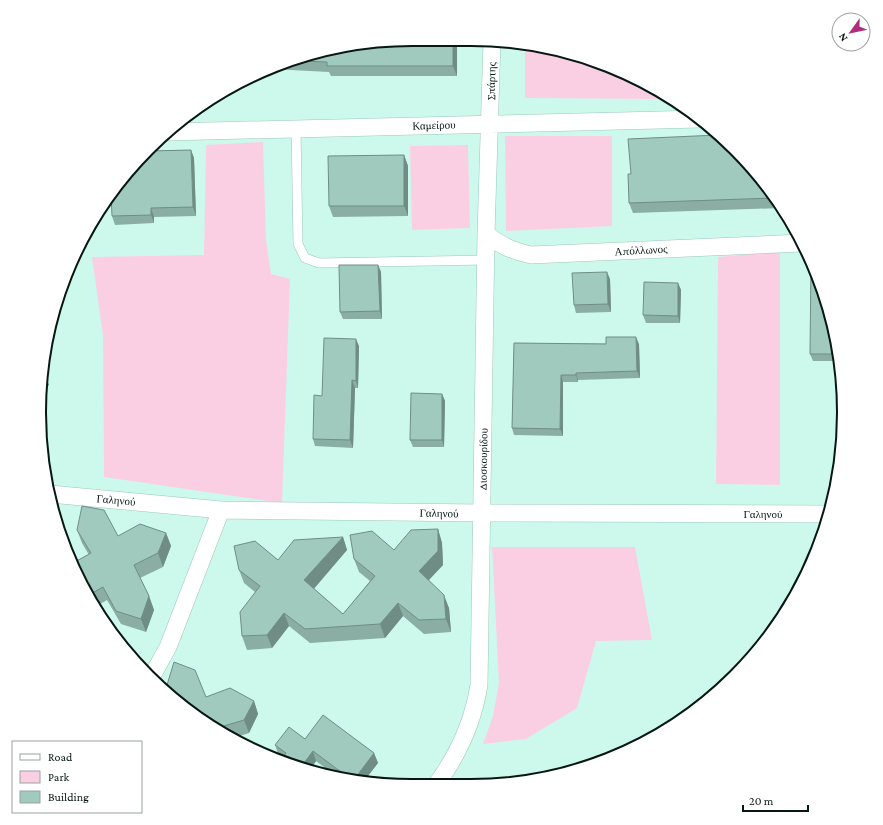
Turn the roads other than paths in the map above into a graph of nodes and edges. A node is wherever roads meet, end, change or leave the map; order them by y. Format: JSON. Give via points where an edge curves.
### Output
{"nodes":[{"id":1,"x":492,"y":47,"type":"edge"},
{"id":2,"x":689,"y":118,"type":"edge"},
{"id":3,"x":489,"y":123,"type":"junction"},
{"id":4,"x":296,"y":128,"type":"junction"},
{"id":5,"x":177,"y":132,"type":"edge"},
{"id":6,"x":486,"y":234,"type":"junction"},
{"id":7,"x":795,"y":243,"type":"edge"},
{"id":8,"x":487,"y":260,"type":"junction"},
{"id":9,"x":55,"y":494,"type":"edge"},
{"id":10,"x":221,"y":510,"type":"junction"},
{"id":11,"x":482,"y":513,"type":"junction"},
{"id":12,"x":823,"y":514,"type":"edge"},
{"id":13,"x":154,"y":673,"type":"edge"},
{"id":14,"x":440,"y":779,"type":"edge"}],
"edges":[{"from":1,"to":3,"type":"street","name":"Σπάρτης"},
{"from":2,"to":3,"type":"street","name":"Καμείρου"},
{"from":3,"to":4,"type":"street","name":"Καμείρου"},
{"from":3,"to":6,"type":"street","name":"Διοσκουρίδου"},
{"from":4,"to":5,"type":"street","name":"Καμείρου"},
{"from":4,"to":8,"type":"lane","via":[[298,244],[305,258],[319,263]]},
{"from":6,"to":7,"type":"street","name":"Απόλλωνος","via":[[514,252],[531,255]]},
{"from":6,"to":8,"type":"street","name":"Διοσκουρίδου"},
{"from":8,"to":11,"type":"street","name":"Διοσκουρίδου"},
{"from":9,"to":10,"type":"street","name":"Γαληνού"},
{"from":10,"to":11,"type":"street","name":"Γαληνού"},
{"from":10,"to":13,"type":"street","via":[[168,647]]},
{"from":11,"to":12,"type":"street","name":"Γαληνού"},
{"from":11,"to":14,"type":"street","name":"Διοσκουρίδου","via":[[479,686],[475,708],[466,733]]}]}
